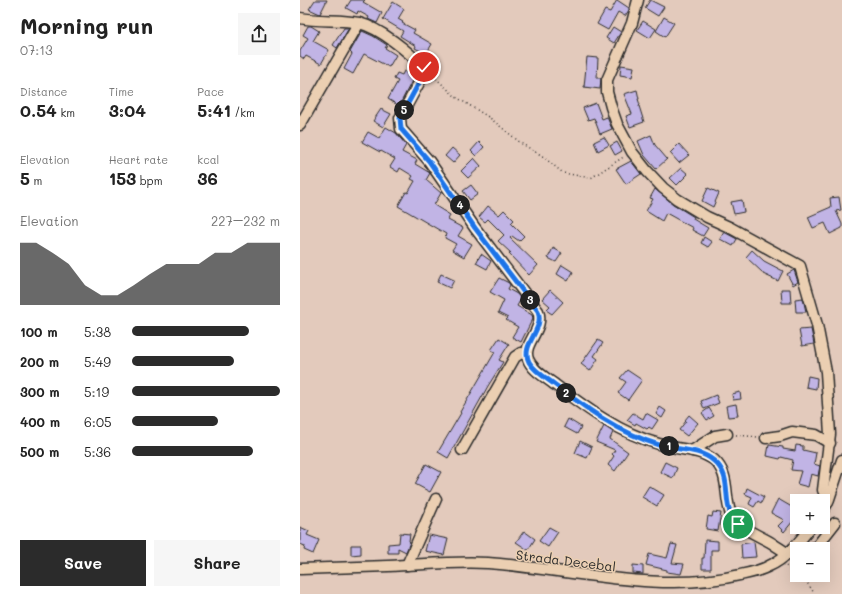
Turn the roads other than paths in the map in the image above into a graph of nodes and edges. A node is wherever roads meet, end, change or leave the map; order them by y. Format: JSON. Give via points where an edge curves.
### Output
{"nodes":[{"id":1,"x":638,"y":0,"type":"edge"},
{"id":2,"x":300,"y":18,"type":"edge"},
{"id":3,"x":359,"y":23,"type":"junction"},
{"id":4,"x":300,"y":125,"type":"edge"},
{"id":5,"x":526,"y":354,"type":"junction"},
{"id":6,"x":727,"y":434,"type":"road end"},
{"id":7,"x":766,"y":438,"type":"road end"},
{"id":8,"x":830,"y":443,"type":"junction"},
{"id":9,"x":462,"y":450,"type":"dead end"},
{"id":10,"x":692,"y":451,"type":"junction"},
{"id":11,"x":842,"y":460,"type":"edge"},
{"id":12,"x":824,"y":494,"type":"edge"},
{"id":13,"x":830,"y":494,"type":"edge"},
{"id":14,"x":436,"y":499,"type":"dead end"},
{"id":15,"x":835,"y":523,"type":"dead end"},
{"id":16,"x":806,"y":534,"type":"edge"},
{"id":17,"x":820,"y":542,"type":"edge"},
{"id":18,"x":788,"y":557,"type":"edge"},
{"id":19,"x":407,"y":565,"type":"junction"},
{"id":20,"x":300,"y":569,"type":"edge"}],
"edges":[{"from":1,"to":8,"type":"street","via":[[632,23],[607,80],[607,92],[617,124],[632,152],[663,188],[687,206],[800,266],[826,372]]},
{"from":2,"to":3,"type":"street"},
{"from":3,"to":4,"type":"street"},
{"from":3,"to":5,"type":"street","via":[[392,41],[424,67],[420,81],[400,118],[401,129],[429,161],[475,228],[538,311],[540,322]]},
{"from":5,"to":9,"type":"street","via":[[521,353],[515,357]]},
{"from":5,"to":10,"type":"street","via":[[531,365],[543,376],[604,420],[659,445]]},
{"from":6,"to":10,"type":"street","via":[[714,436]]},
{"from":7,"to":8,"type":"street","via":[[792,432],[816,435]]},
{"from":8,"to":12,"type":"street"},
{"from":10,"to":18,"type":"street","via":[[713,460],[722,470],[732,517],[738,524],[770,542]]},
{"from":11,"to":13,"type":"street"},
{"from":14,"to":19,"type":"street"},
{"from":15,"to":17,"type":"street"},
{"from":16,"to":18,"type":"street","name":"Strada Decebal"},
{"from":18,"to":19,"type":"street","name":"Strada Decebal","via":[[770,566],[737,576],[709,582],[677,583],[608,578],[488,563]]},
{"from":19,"to":20,"type":"street","name":"Strada Decebal"}]}
